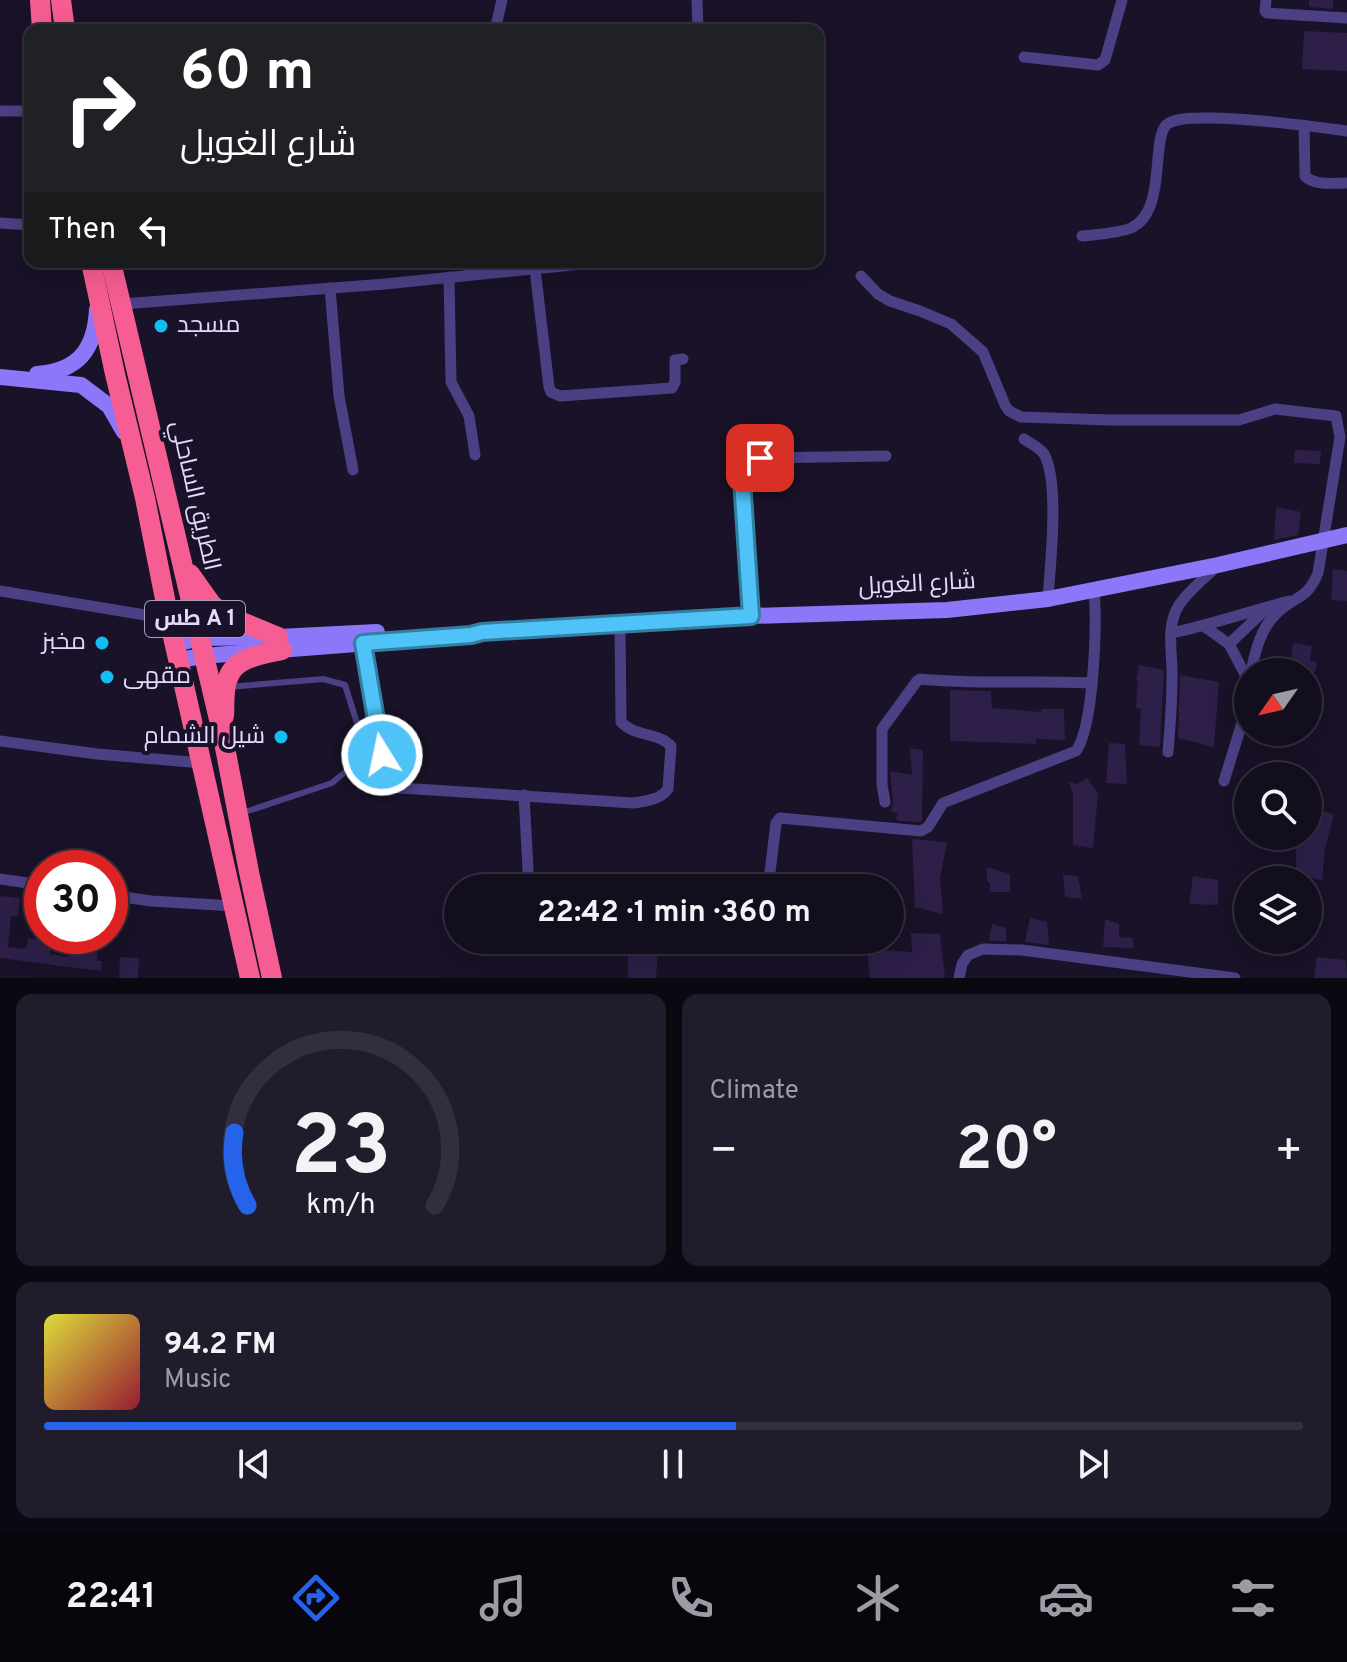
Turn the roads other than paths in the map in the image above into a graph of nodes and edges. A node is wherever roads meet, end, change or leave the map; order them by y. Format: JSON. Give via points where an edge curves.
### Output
{"nodes":[{"id":1,"x":40,"y":0,"type":"edge"},
{"id":2,"x":61,"y":0,"type":"edge"},
{"id":3,"x":502,"y":0,"type":"edge"},
{"id":4,"x":697,"y":0,"type":"edge"},
{"id":5,"x":1122,"y":0,"type":"edge"},
{"id":6,"x":1266,"y":0,"type":"edge"},
{"id":7,"x":1347,"y":18,"type":"edge"},
{"id":8,"x":42,"y":24,"type":"edge"},
{"id":9,"x":64,"y":24,"type":"edge"},
{"id":10,"x":496,"y":24,"type":"edge"},
{"id":11,"x":698,"y":24,"type":"edge"},
{"id":12,"x":1024,"y":57,"type":"dead end"},
{"id":13,"x":0,"y":111,"type":"edge"},
{"id":14,"x":24,"y":111,"type":"edge"},
{"id":15,"x":1304,"y":125,"type":"junction"},
{"id":16,"x":1347,"y":131,"type":"edge"},
{"id":17,"x":1347,"y":183,"type":"edge"},
{"id":18,"x":0,"y":223,"type":"edge"},
{"id":19,"x":24,"y":225,"type":"edge"},
{"id":20,"x":1082,"y":236,"type":"dead end"},
{"id":21,"x":92,"y":268,"type":"edge"},
{"id":22,"x":113,"y":268,"type":"edge"},
{"id":23,"x":470,"y":268,"type":"edge"},
{"id":24,"x":545,"y":268,"type":"edge"},
{"id":25,"x":535,"y":269,"type":"junction"},
{"id":26,"x":471,"y":275,"type":"junction"},
{"id":27,"x":861,"y":276,"type":"dead end"},
{"id":28,"x":449,"y":277,"type":"junction"},
{"id":29,"x":330,"y":288,"type":"junction"},
{"id":30,"x":98,"y":296,"type":"junction"},
{"id":31,"x":122,"y":304,"type":"junction"},
{"id":32,"x":683,"y":359,"type":"dead end"},
{"id":33,"x":0,"y":377,"type":"edge"},
{"id":34,"x":20,"y":378,"type":"junction"},
{"id":35,"x":1024,"y":439,"type":"dead end"},
{"id":36,"x":133,"y":449,"type":"junction"},
{"id":37,"x":475,"y":455,"type":"dead end"},
{"id":38,"x":886,"y":456,"type":"dead end"},
{"id":39,"x":353,"y":470,"type":"dead end"},
{"id":40,"x":1347,"y":535,"type":"edge"},
{"id":41,"x":1323,"y":541,"type":"junction"},
{"id":42,"x":181,"y":558,"type":"junction"},
{"id":43,"x":1218,"y":565,"type":"junction"},
{"id":44,"x":0,"y":591,"type":"edge"},
{"id":45,"x":1094,"y":591,"type":"junction"},
{"id":46,"x":1048,"y":599,"type":"junction"},
{"id":47,"x":1297,"y":599,"type":"junction"},
{"id":48,"x":1268,"y":606,"type":"junction"},
{"id":49,"x":751,"y":616,"type":"junction"},
{"id":50,"x":169,"y":619,"type":"junction"},
{"id":51,"x":620,"y":624,"type":"junction"},
{"id":52,"x":1205,"y":627,"type":"junction"},
{"id":53,"x":482,"y":632,"type":"junction"},
{"id":54,"x":1171,"y":633,"type":"junction"},
{"id":55,"x":280,"y":643,"type":"junction"},
{"id":56,"x":363,"y":643,"type":"junction"},
{"id":57,"x":1229,"y":644,"type":"junction"},
{"id":58,"x":201,"y":647,"type":"junction"},
{"id":59,"x":177,"y":652,"type":"junction"},
{"id":60,"x":1236,"y":658,"type":"edge"},
{"id":61,"x":1254,"y":658,"type":"edge"},
{"id":62,"x":1092,"y":683,"type":"junction"},
{"id":63,"x":226,"y":687,"type":"junction"},
{"id":64,"x":222,"y":732,"type":"junction"},
{"id":65,"x":0,"y":741,"type":"edge"},
{"id":66,"x":1235,"y":746,"type":"edge"},
{"id":67,"x":1168,"y":752,"type":"dead end"},
{"id":68,"x":202,"y":763,"type":"junction"},
{"id":69,"x":1224,"y":781,"type":"dead end"},
{"id":70,"x":524,"y":795,"type":"junction"},
{"id":71,"x":885,"y":802,"type":"dead end"},
{"id":72,"x":239,"y":814,"type":"junction"},
{"id":73,"x":528,"y":874,"type":"edge"},
{"id":74,"x":770,"y":874,"type":"edge"},
{"id":75,"x":0,"y":879,"type":"edge"},
{"id":76,"x":24,"y":882,"type":"edge"},
{"id":77,"x":128,"y":898,"type":"edge"},
{"id":78,"x":234,"y":906,"type":"junction"},
{"id":79,"x":250,"y":978,"type":"edge"},
{"id":80,"x":272,"y":978,"type":"edge"},
{"id":81,"x":959,"y":978,"type":"edge"},
{"id":82,"x":1235,"y":978,"type":"edge"}],
"edges":[{"from":1,"to":8,"type":"highway"},
{"from":2,"to":9,"type":"highway"},
{"from":3,"to":10,"type":"street"},
{"from":4,"to":11,"type":"street"},
{"from":5,"to":12,"type":"street","via":[[1102,63]]},
{"from":6,"to":7,"type":"street","via":[[1267,13]]},
{"from":13,"to":14,"type":"street"},
{"from":15,"to":16,"type":"street"},
{"from":15,"to":17,"type":"street","via":[[1305,176],[1316,183]]},
{"from":15,"to":20,"type":"street","via":[[1198,118],[1166,124],[1145,215],[1127,229]]},
{"from":18,"to":19,"type":"street"},
{"from":21,"to":30,"type":"highway","name":"الطريق الساحلي","number":"طس A 1"},
{"from":22,"to":31,"type":"highway","name":"الطريق الساحلي","number":"طس A 1"},
{"from":23,"to":26,"type":"street"},
{"from":24,"to":25,"type":"street"},
{"from":25,"to":26,"type":"street"},
{"from":25,"to":32,"type":"street","via":[[549,387],[555,395],[672,388],[674,361]]},
{"from":26,"to":28,"type":"street"},
{"from":27,"to":41,"type":"street","via":[[890,301],[951,324],[983,352],[1005,405],[1021,417],[1239,420],[1275,409],[1336,416],[1340,437]]},
{"from":28,"to":29,"type":"street"},
{"from":28,"to":37,"type":"street","via":[[451,382],[469,416]]},
{"from":29,"to":31,"type":"street"},
{"from":29,"to":39,"type":"street","via":[[339,396]]},
{"from":30,"to":34,"type":"street","via":[[92,340],[75,363]]},
{"from":30,"to":36,"type":"highway","name":"الطريق الساحلي","number":"طس A 1"},
{"from":31,"to":42,"type":"highway","name":"الطريق الساحلي","number":"طس A 1"},
{"from":33,"to":34,"type":"street"},
{"from":34,"to":36,"type":"street","via":[[81,385],[109,406]]},
{"from":35,"to":46,"type":"street","via":[[1046,458],[1051,482]]},
{"from":36,"to":50,"type":"highway","name":"الطريق الساحلي","number":"طس A 1"},
{"from":38,"to":49,"type":"street","via":[[760,458],[751,464],[742,487]]},
{"from":40,"to":41,"type":"street","name":"شارع الغويل"},
{"from":41,"to":43,"type":"street","name":"شارع الغويل"},
{"from":41,"to":47,"type":"street","via":[[1313,587]]},
{"from":42,"to":55,"type":"highway","via":[[212,605]]},
{"from":42,"to":58,"type":"highway","name":"الطريق الساحلي","number":"طس A 1"},
{"from":43,"to":45,"type":"street","name":"شارع الغويل"},
{"from":43,"to":54,"type":"street","via":[[1180,604]]},
{"from":44,"to":50,"type":"street"},
{"from":45,"to":46,"type":"street","name":"شارع الغويل"},
{"from":45,"to":62,"type":"street"},
{"from":46,"to":49,"type":"street","name":"شارع الغويل","via":[[947,610]]},
{"from":47,"to":48,"type":"street"},
{"from":47,"to":61,"type":"street","via":[[1276,613]]},
{"from":48,"to":52,"type":"street"},
{"from":48,"to":57,"type":"street"},
{"from":49,"to":51,"type":"street","name":"شارع الغويل"},
{"from":50,"to":59,"type":"highway","name":"الطريق الساحلي","number":"طس A 1"},
{"from":51,"to":53,"type":"street","name":"شارع الغويل"},
{"from":51,"to":70,"type":"street","via":[[621,722],[670,744],[668,789],[659,797],[633,803]]},
{"from":52,"to":54,"type":"street"},
{"from":52,"to":57,"type":"street"},
{"from":53,"to":55,"type":"street","name":"شارع الغويل","via":[[467,627]]},
{"from":53,"to":56,"type":"street","name":"شارع الغويل"},
{"from":54,"to":67,"type":"street"},
{"from":55,"to":56,"type":"street","name":"شارع الغويل"},
{"from":55,"to":58,"type":"street","name":"شارع الغويل"},
{"from":55,"to":63,"type":"highway","via":[[234,667]]},
{"from":56,"to":70,"type":"street","via":[[378,737],[394,786]]},
{"from":57,"to":60,"type":"street"},
{"from":58,"to":59,"type":"street","name":"شارع الغويل"},
{"from":58,"to":64,"type":"highway","name":"الطريق الساحلي","number":"طس A 1"},
{"from":59,"to":68,"type":"highway","name":"الطريق الساحلي","number":"طس A 1"},
{"from":62,"to":71,"type":"street","via":[[920,679],[882,729]]},
{"from":62,"to":74,"type":"street","via":[[1076,751],[943,803],[921,831],[780,818]]},
{"from":63,"to":64,"type":"highway"},
{"from":63,"to":72,"type":"lane","via":[[323,679],[345,685],[357,723],[360,753],[332,783]]},
{"from":64,"to":72,"type":"highway","name":"الطريق الساحلي","number":"طس A 1"},
{"from":65,"to":68,"type":"street"},
{"from":66,"to":69,"type":"street"},
{"from":68,"to":78,"type":"highway","name":"الطريق الساحلي","number":"طس A 1"},
{"from":70,"to":73,"type":"street"},
{"from":72,"to":80,"type":"highway","name":"الطريق الساحلي","number":"طس A 1"},
{"from":75,"to":76,"type":"street"},
{"from":77,"to":78,"type":"street"},
{"from":78,"to":79,"type":"highway","name":"الطريق الساحلي","number":"طس A 1"},
{"from":81,"to":82,"type":"street","via":[[968,955],[983,949]]}]}
